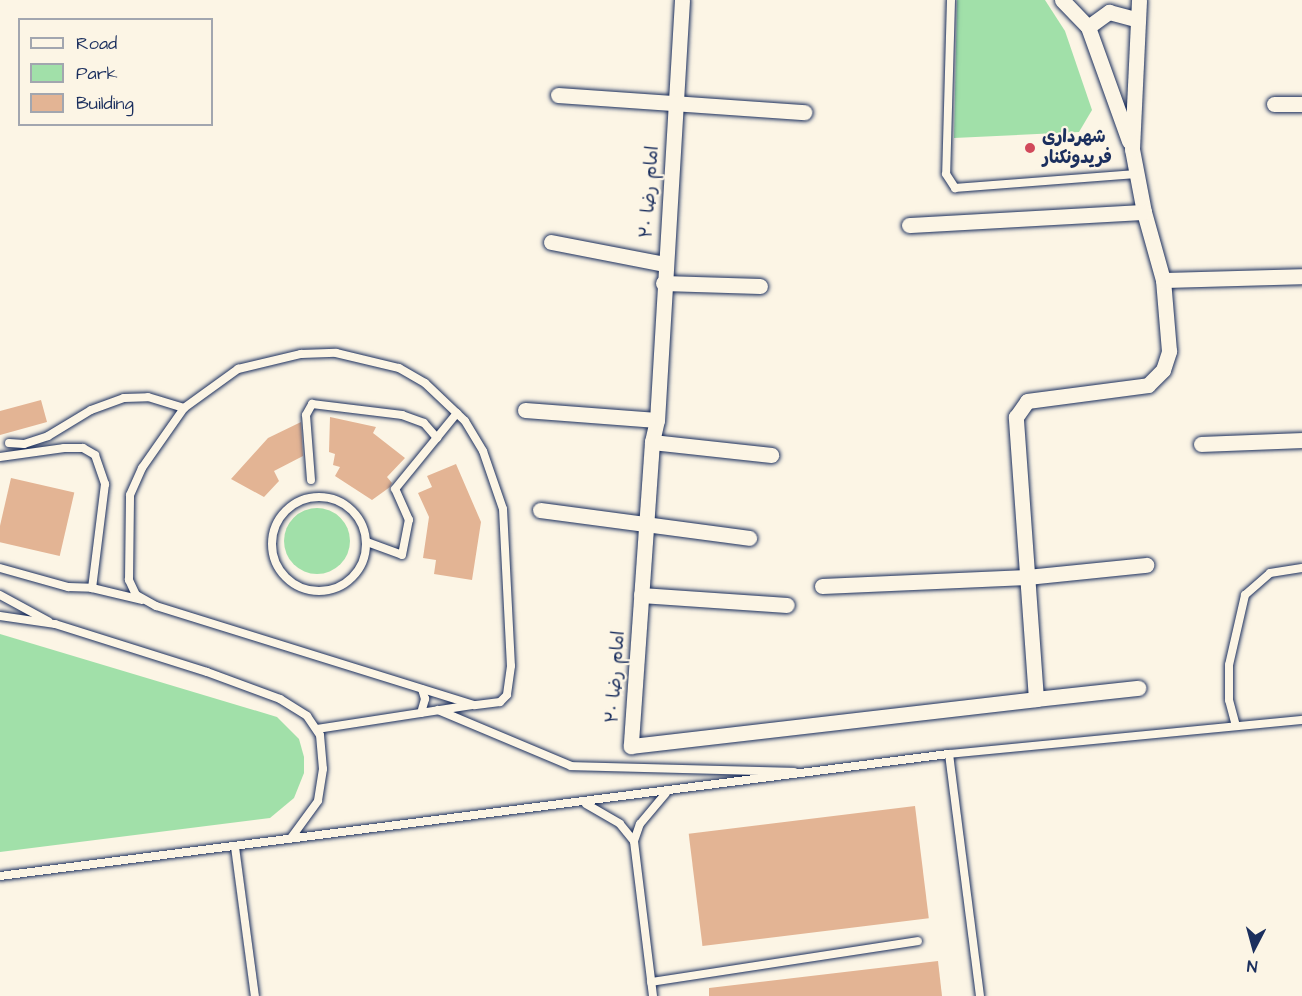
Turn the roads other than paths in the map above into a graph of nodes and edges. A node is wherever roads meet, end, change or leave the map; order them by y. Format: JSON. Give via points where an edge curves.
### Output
{"nodes":[{"id":1,"x":682,"y":0,"type":"edge"},
{"id":2,"x":951,"y":0,"type":"edge"},
{"id":3,"x":1062,"y":0,"type":"edge"},
{"id":4,"x":1139,"y":0,"type":"edge"},
{"id":5,"x":1136,"y":19,"type":"junction"},
{"id":6,"x":1088,"y":27,"type":"junction"},
{"id":7,"x":558,"y":95,"type":"dead end"},
{"id":8,"x":676,"y":103,"type":"junction"},
{"id":9,"x":1274,"y":104,"type":"dead end"},
{"id":10,"x":1302,"y":104,"type":"edge"},
{"id":11,"x":804,"y":112,"type":"dead end"},
{"id":12,"x":1132,"y":149,"type":"junction"},
{"id":13,"x":1135,"y":174,"type":"junction"},
{"id":14,"x":1144,"y":212,"type":"junction"},
{"id":15,"x":909,"y":225,"type":"dead end"},
{"id":16,"x":551,"y":242,"type":"dead end"},
{"id":17,"x":664,"y":264,"type":"junction"},
{"id":18,"x":1302,"y":276,"type":"edge"},
{"id":19,"x":1163,"y":280,"type":"junction"},
{"id":20,"x":663,"y":283,"type":"junction"},
{"id":21,"x":760,"y":286,"type":"dead end"},
{"id":22,"x":184,"y":408,"type":"junction"},
{"id":23,"x":525,"y":410,"type":"dead end"},
{"id":24,"x":457,"y":413,"type":"junction"},
{"id":25,"x":657,"y":420,"type":"junction"},
{"id":26,"x":437,"y":438,"type":"junction"},
{"id":27,"x":1302,"y":440,"type":"edge"},
{"id":28,"x":652,"y":442,"type":"junction"},
{"id":29,"x":9,"y":443,"type":"dead end"},
{"id":30,"x":1201,"y":444,"type":"dead end"},
{"id":31,"x":771,"y":455,"type":"dead end"},
{"id":32,"x":0,"y":457,"type":"edge"},
{"id":33,"x":311,"y":480,"type":"dead end"},
{"id":34,"x":540,"y":510,"type":"dead end"},
{"id":35,"x":646,"y":524,"type":"junction"},
{"id":36,"x":749,"y":538,"type":"dead end"},
{"id":37,"x":367,"y":542,"type":"junction"},
{"id":38,"x":1146,"y":565,"type":"dead end"},
{"id":39,"x":0,"y":568,"type":"edge"},
{"id":40,"x":1302,"y":568,"type":"edge"},
{"id":41,"x":1027,"y":577,"type":"junction"},
{"id":42,"x":822,"y":586,"type":"dead end"},
{"id":43,"x":92,"y":588,"type":"junction"},
{"id":44,"x":0,"y":595,"type":"edge"},
{"id":45,"x":641,"y":595,"type":"junction"},
{"id":46,"x":146,"y":601,"type":"junction"},
{"id":47,"x":786,"y":605,"type":"dead end"},
{"id":48,"x":0,"y":616,"type":"edge"},
{"id":49,"x":55,"y":624,"type":"junction"},
{"id":50,"x":1138,"y":688,"type":"dead end"},
{"id":51,"x":422,"y":689,"type":"junction"},
{"id":52,"x":1036,"y":699,"type":"junction"},
{"id":53,"x":474,"y":705,"type":"junction"},
{"id":54,"x":438,"y":710,"type":"junction"},
{"id":55,"x":421,"y":713,"type":"junction"},
{"id":56,"x":1302,"y":720,"type":"edge"},
{"id":57,"x":1236,"y":726,"type":"junction"},
{"id":58,"x":317,"y":729,"type":"junction"},
{"id":59,"x":949,"y":754,"type":"junction"},
{"id":60,"x":814,"y":772,"type":"junction"},
{"id":61,"x":666,"y":793,"type":"junction"},
{"id":62,"x":585,"y":804,"type":"junction"},
{"id":63,"x":291,"y":838,"type":"junction"},
{"id":64,"x":634,"y":841,"type":"junction"},
{"id":65,"x":235,"y":847,"type":"junction"},
{"id":66,"x":0,"y":876,"type":"edge"},
{"id":67,"x":918,"y":941,"type":"dead end"},
{"id":68,"x":651,"y":982,"type":"junction"},
{"id":69,"x":255,"y":996,"type":"edge"},
{"id":70,"x":653,"y":996,"type":"edge"},
{"id":71,"x":980,"y":996,"type":"edge"}],
"edges":[{"from":1,"to":8,"type":"street","name":"امام رضا ۲۰"},
{"from":2,"to":13,"type":"lane","via":[[946,174],[955,189]]},
{"from":3,"to":6,"type":"street"},
{"from":4,"to":5,"type":"street"},
{"from":5,"to":6,"type":"street","via":[[1109,12]]},
{"from":5,"to":12,"type":"street"},
{"from":6,"to":12,"type":"street"},
{"from":7,"to":8,"type":"street"},
{"from":8,"to":11,"type":"street"},
{"from":8,"to":17,"type":"street","name":"امام رضا ۲۰"},
{"from":9,"to":10,"type":"street"},
{"from":12,"to":13,"type":"street"},
{"from":13,"to":14,"type":"street"},
{"from":14,"to":15,"type":"street"},
{"from":14,"to":19,"type":"street"},
{"from":16,"to":17,"type":"street"},
{"from":17,"to":20,"type":"street","name":"امام رضا ۲۰"},
{"from":18,"to":19,"type":"street"},
{"from":19,"to":41,"type":"street","via":[[1168,351],[1158,377],[1148,385],[1027,401],[1015,424]]},
{"from":20,"to":21,"type":"street"},
{"from":20,"to":25,"type":"street","name":"امام رضا ۲۰"},
{"from":22,"to":24,"type":"lane","via":[[238,369],[301,354],[336,353],[399,368],[425,383]]},
{"from":22,"to":29,"type":"lane","via":[[155,398],[124,398],[91,410],[48,436],[24,444]]},
{"from":22,"to":46,"type":"lane","via":[[142,468],[130,495],[129,580],[136,595]]},
{"from":23,"to":25,"type":"street"},
{"from":24,"to":26,"type":"lane"},
{"from":24,"to":53,"type":"lane","via":[[493,471],[503,521],[509,683],[500,702]]},
{"from":25,"to":28,"type":"street","name":"امام رضا ۲۰"},
{"from":26,"to":33,"type":"lane","via":[[423,423],[402,415],[312,404],[306,415]]},
{"from":26,"to":37,"type":"lane","via":[[395,489],[409,520],[402,555]]},
{"from":27,"to":30,"type":"street"},
{"from":28,"to":31,"type":"street"},
{"from":28,"to":35,"type":"street","name":"امام رضا ۲۰"},
{"from":32,"to":43,"type":"lane","via":[[64,448],[83,448],[95,455],[105,484]]},
{"from":34,"to":35,"type":"street"},
{"from":35,"to":36,"type":"street"},
{"from":35,"to":45,"type":"street","name":"امام رضا ۲۰"},
{"from":37,"to":37,"type":"lane","via":[[354,512],[341,502],[312,497],[292,506],[277,522],[272,551],[281,571],[297,586],[329,590],[357,573]]},
{"from":38,"to":41,"type":"street"},
{"from":39,"to":43,"type":"lane","via":[[69,587]]},
{"from":40,"to":57,"type":"lane","via":[[1270,573],[1245,595],[1229,665],[1229,700]]},
{"from":41,"to":42,"type":"street"},
{"from":41,"to":52,"type":"street"},
{"from":43,"to":46,"type":"lane"},
{"from":44,"to":49,"type":"lane"},
{"from":45,"to":47,"type":"street"},
{"from":45,"to":52,"type":"street","name":"امام رضا ۲۰","via":[[631,746]]},
{"from":46,"to":51,"type":"lane"},
{"from":48,"to":49,"type":"lane"},
{"from":49,"to":58,"type":"lane","via":[[280,699],[307,716]]},
{"from":50,"to":52,"type":"street"},
{"from":51,"to":53,"type":"lane"},
{"from":51,"to":55,"type":"lane","via":[[425,699]]},
{"from":53,"to":54,"type":"lane"},
{"from":54,"to":55,"type":"lane"},
{"from":54,"to":60,"type":"lane","via":[[571,766]]},
{"from":55,"to":58,"type":"lane"},
{"from":56,"to":57,"type":"lane"},
{"from":57,"to":59,"type":"lane"},
{"from":58,"to":63,"type":"lane","via":[[323,769],[318,801]]},
{"from":59,"to":60,"type":"lane"},
{"from":59,"to":71,"type":"lane"},
{"from":60,"to":61,"type":"lane"},
{"from":61,"to":62,"type":"lane"},
{"from":61,"to":64,"type":"lane","via":[[640,824]]},
{"from":62,"to":63,"type":"lane"},
{"from":62,"to":64,"type":"lane","via":[[620,824]]},
{"from":63,"to":65,"type":"lane"},
{"from":64,"to":68,"type":"lane"},
{"from":65,"to":66,"type":"lane"},
{"from":65,"to":69,"type":"lane"},
{"from":67,"to":68,"type":"lane"},
{"from":68,"to":70,"type":"lane"}]}
